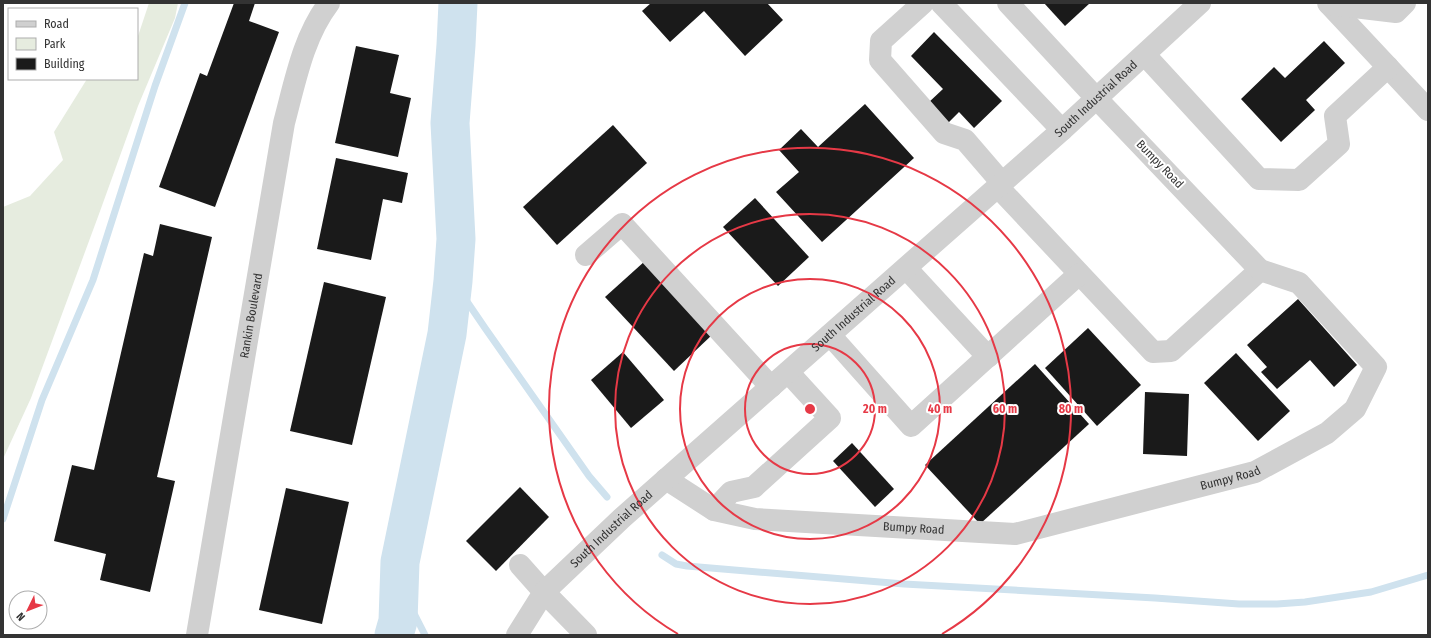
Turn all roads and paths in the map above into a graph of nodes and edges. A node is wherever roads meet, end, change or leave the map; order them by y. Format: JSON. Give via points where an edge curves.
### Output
{"nodes":[{"id":1,"x":329,"y":3,"type":"edge"},
{"id":2,"x":923,"y":3,"type":"edge"},
{"id":3,"x":941,"y":3,"type":"edge"},
{"id":4,"x":1008,"y":3,"type":"edge"},
{"id":5,"x":1200,"y":3,"type":"edge"},
{"id":6,"x":1405,"y":3,"type":"edge"},
{"id":7,"x":1329,"y":4,"type":"edge"},
{"id":8,"x":1145,"y":55,"type":"junction"},
{"id":9,"x":1388,"y":67,"type":"junction"},
{"id":10,"x":1097,"y":99,"type":"junction"},
{"id":11,"x":1428,"y":110,"type":"edge"},
{"id":12,"x":1062,"y":130,"type":"junction"},
{"id":13,"x":1000,"y":185,"type":"junction"},
{"id":14,"x":586,"y":255,"type":"dead end"},
{"id":15,"x":906,"y":268,"type":"junction"},
{"id":16,"x":1260,"y":270,"type":"junction"},
{"id":17,"x":1079,"y":274,"type":"junction"},
{"id":18,"x":830,"y":335,"type":"junction"},
{"id":19,"x":988,"y":356,"type":"junction"},
{"id":20,"x":788,"y":372,"type":"junction"},
{"id":21,"x":771,"y":387,"type":"junction"},
{"id":22,"x":666,"y":479,"type":"junction"},
{"id":23,"x":714,"y":510,"type":"junction"},
{"id":24,"x":520,"y":565,"type":"dead end"},
{"id":25,"x":544,"y":592,"type":"junction"},
{"id":26,"x":197,"y":635,"type":"edge"},
{"id":27,"x":517,"y":635,"type":"edge"},
{"id":28,"x":586,"y":635,"type":"edge"}],
"edges":[{"from":1,"to":26,"type":"street","name":"Rankin Boulevard","via":[[304,50],[284,123]]},
{"from":2,"to":13,"type":"street","via":[[881,41],[880,60],[944,133],[965,140]]},
{"from":3,"to":12,"type":"street"},
{"from":4,"to":10,"type":"street","name":"Bumpy Road"},
{"from":5,"to":8,"type":"street","name":"South Industrial Road"},
{"from":6,"to":7,"type":"street","via":[[1396,12]]},
{"from":7,"to":9,"type":"street"},
{"from":8,"to":9,"type":"street","via":[[1259,179],[1300,180],[1339,144],[1335,116]]},
{"from":8,"to":10,"type":"street","name":"South Industrial Road"},
{"from":9,"to":11,"type":"street"},
{"from":10,"to":12,"type":"street","name":"South Industrial Road"},
{"from":10,"to":16,"type":"street","name":"Bumpy Road"},
{"from":12,"to":13,"type":"street","name":"South Industrial Road"},
{"from":13,"to":15,"type":"street","name":"South Industrial Road"},
{"from":13,"to":17,"type":"street"},
{"from":14,"to":21,"type":"street","via":[[622,224]]},
{"from":15,"to":18,"type":"street","name":"South Industrial Road"},
{"from":15,"to":19,"type":"street"},
{"from":16,"to":17,"type":"street","via":[[1170,351],[1152,352]]},
{"from":16,"to":23,"type":"street","name":"Bumpy Road","via":[[1299,283],[1376,368],[1355,409],[1327,433],[1255,472],[1015,534],[755,519]]},
{"from":17,"to":19,"type":"street"},
{"from":18,"to":19,"type":"street","via":[[911,426]]},
{"from":18,"to":20,"type":"street","name":"South Industrial Road"},
{"from":20,"to":21,"type":"street","name":"South Industrial Road"},
{"from":20,"to":23,"type":"street","via":[[830,418],[754,487],[731,492]]},
{"from":21,"to":22,"type":"street","name":"South Industrial Road"},
{"from":22,"to":23,"type":"street","name":"Bumpy Road"},
{"from":22,"to":25,"type":"street","name":"South Industrial Road"},
{"from":24,"to":25,"type":"street"},
{"from":25,"to":27,"type":"street","name":"South Industrial Road"},
{"from":25,"to":28,"type":"street"}]}
